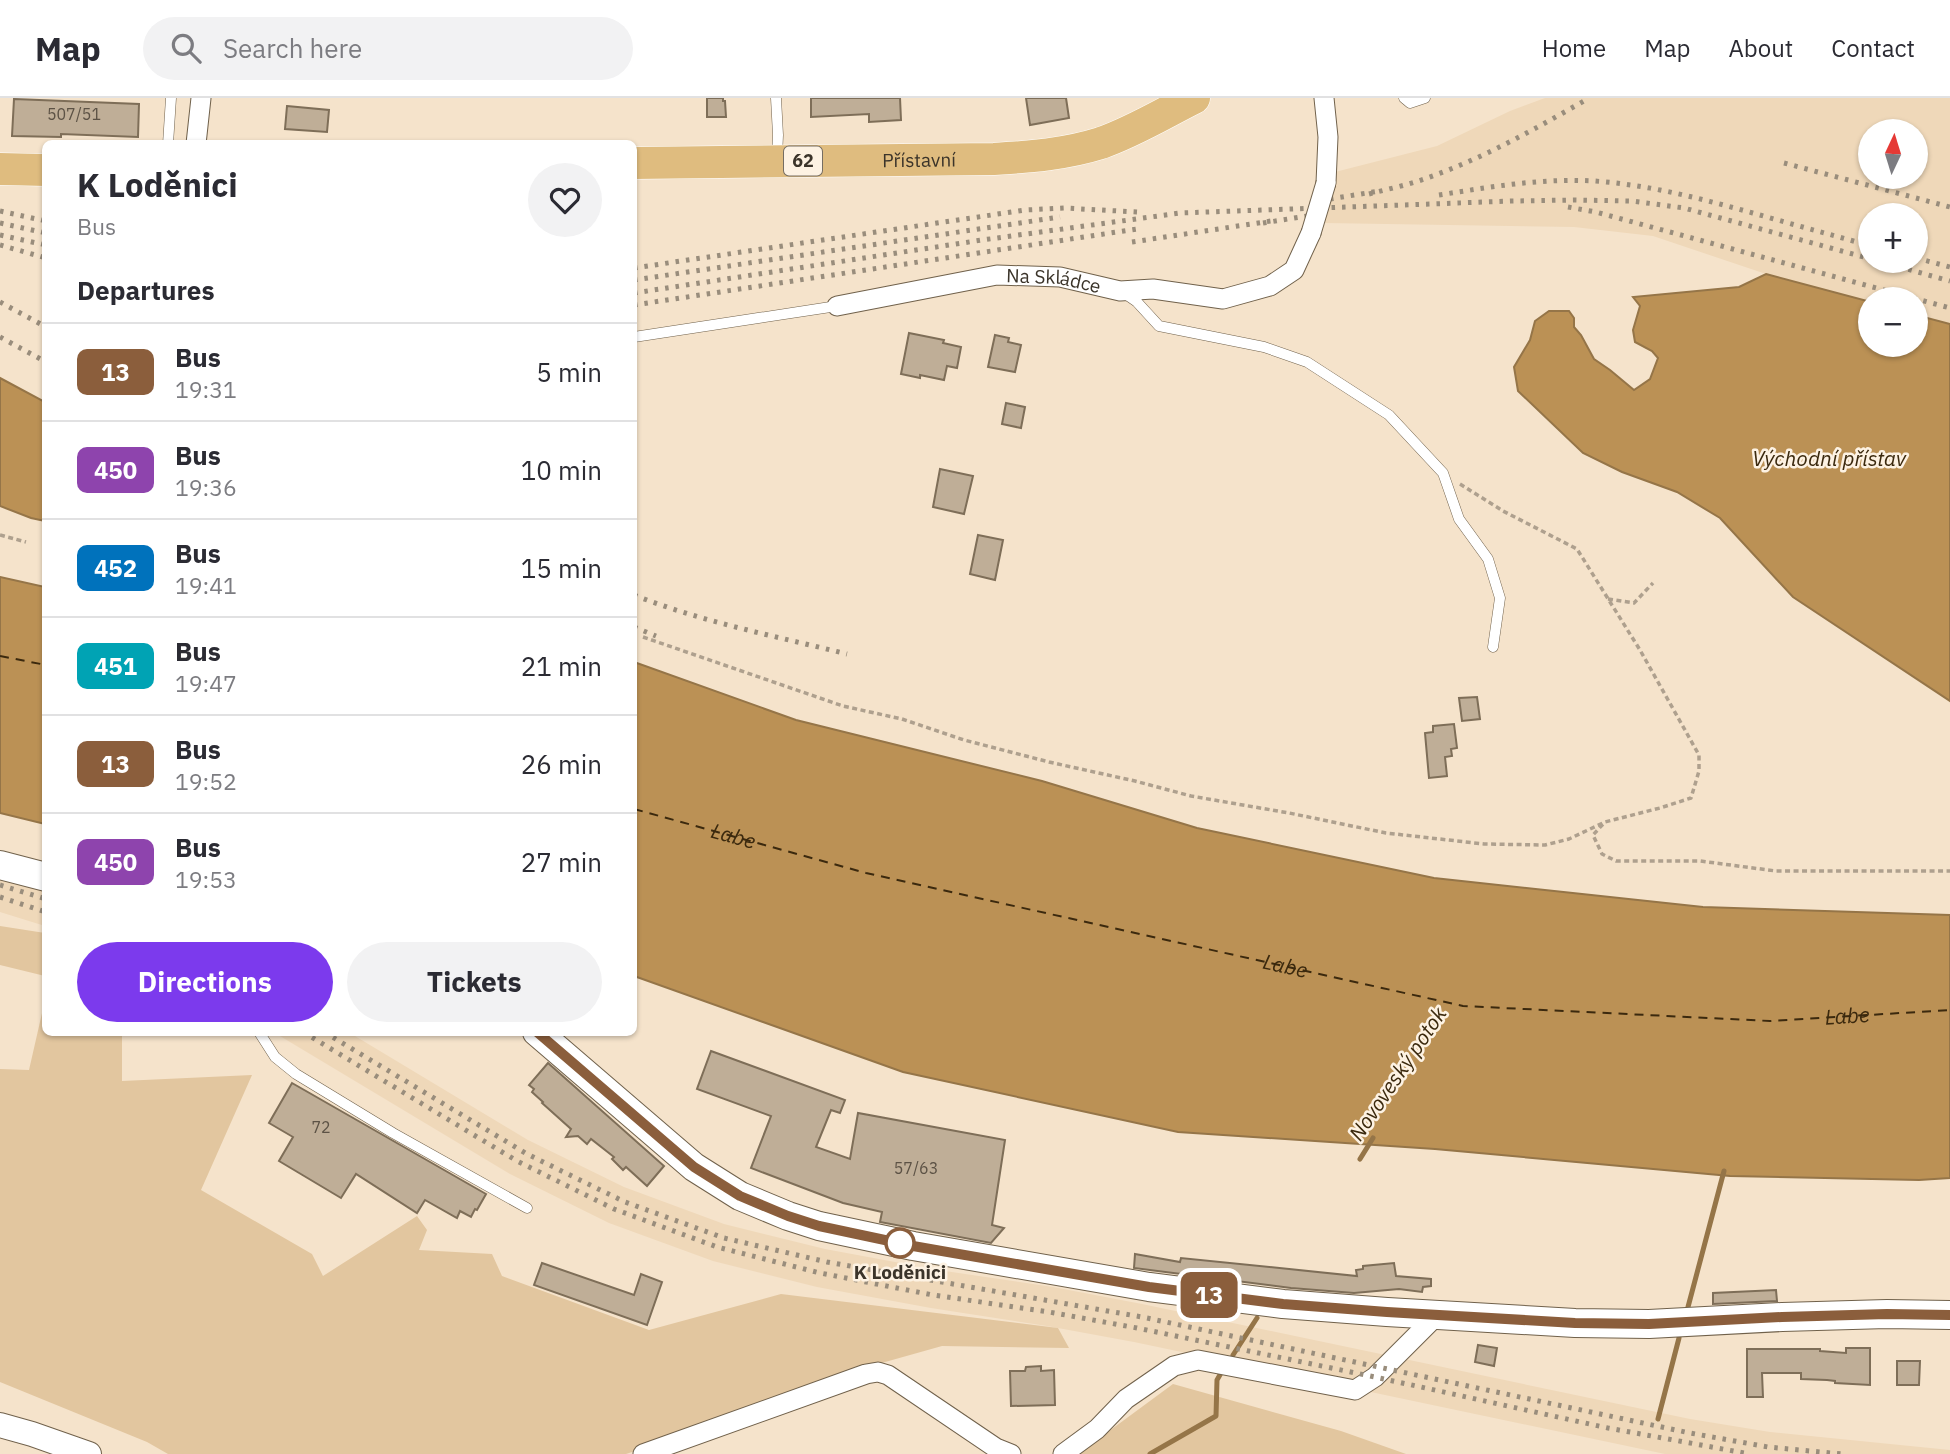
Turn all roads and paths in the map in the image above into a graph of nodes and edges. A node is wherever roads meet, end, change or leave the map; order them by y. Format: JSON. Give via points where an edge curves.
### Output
{"nodes":[{"id":1,"x":171,"y":98,"type":"edge"},
{"id":2,"x":201,"y":98,"type":"edge"},
{"id":3,"x":776,"y":98,"type":"edge"},
{"id":4,"x":1194,"y":98,"type":"edge"},
{"id":5,"x":1324,"y":98,"type":"edge"},
{"id":6,"x":1404,"y":98,"type":"edge"},
{"id":7,"x":1425,"y":98,"type":"edge"},
{"id":8,"x":168,"y":140,"type":"edge"},
{"id":9,"x":196,"y":140,"type":"edge"},
{"id":10,"x":776,"y":161,"type":"junction"},
{"id":11,"x":637,"y":163,"type":"edge"},
{"id":12,"x":0,"y":169,"type":"edge"},
{"id":13,"x":42,"y":170,"type":"edge"},
{"id":14,"x":1120,"y":291,"type":"junction"},
{"id":15,"x":837,"y":306,"type":"joint"},
{"id":16,"x":637,"y":337,"type":"edge"},
{"id":17,"x":1443,"y":473,"type":"junction"},
{"id":18,"x":0,"y":535,"type":"edge"},
{"id":19,"x":26,"y":542,"type":"dead end"},
{"id":20,"x":1653,"y":583,"type":"dead end"},
{"id":21,"x":1608,"y":599,"type":"junction"},
{"id":22,"x":643,"y":636,"type":"dead end"},
{"id":23,"x":1493,"y":647,"type":"dead end"},
{"id":24,"x":1605,"y":821,"type":"junction"},
{"id":25,"x":0,"y":865,"type":"edge"},
{"id":26,"x":1950,"y":871,"type":"edge"},
{"id":27,"x":42,"y":876,"type":"edge"},
{"id":28,"x":261,"y":1036,"type":"edge"},
{"id":29,"x":542,"y":1036,"type":"edge"},
{"id":30,"x":527,"y":1208,"type":"dead end"},
{"id":31,"x":1437,"y":1315,"type":"junction"},
{"id":32,"x":1950,"y":1315,"type":"edge"},
{"id":33,"x":0,"y":1425,"type":"edge"},
{"id":34,"x":89,"y":1454,"type":"edge"},
{"id":35,"x":643,"y":1454,"type":"edge"},
{"id":36,"x":1011,"y":1454,"type":"edge"},
{"id":37,"x":1063,"y":1454,"type":"edge"}],
"edges":[{"from":1,"to":8,"type":"lane"},
{"from":2,"to":9,"type":"street"},
{"from":3,"to":10,"type":"lane"},
{"from":4,"to":10,"type":"main road","name":"Přístavní","number":"62","via":[[1102,142],[1067,152],[994,159]]},
{"from":5,"to":14,"type":"street","name":"Na Skládce","bridge":true,"via":[[1326,183],[1294,270],[1270,286],[1223,299],[1153,289]]},
{"from":6,"to":7,"type":"lane","via":[[1410,103]]},
{"from":10,"to":11,"type":"main road","name":"Přístavní","number":"62"},
{"from":12,"to":13,"type":"main road"},
{"from":14,"to":15,"type":"street","name":"Na Skládce","via":[[1060,277],[997,275]]},
{"from":14,"to":17,"type":"lane","via":[[1159,326],[1264,347],[1307,362],[1389,415]]},
{"from":15,"to":16,"type":"lane","name":"Na Skládce"},
{"from":17,"to":21,"type":"path","via":[[1577,549]]},
{"from":17,"to":23,"type":"lane","via":[[1459,519],[1489,559],[1500,598]]},
{"from":18,"to":19,"type":"path"},
{"from":20,"to":21,"type":"path","via":[[1634,603]]},
{"from":21,"to":24,"type":"path","via":[[1699,755],[1699,771],[1691,798]]},
{"from":22,"to":24,"type":"path","via":[[843,706],[1191,796],[1386,833],[1484,844],[1545,845]]},
{"from":24,"to":26,"type":"path","via":[[1593,835],[1602,853],[1616,861],[1700,861],[1776,871]]},
{"from":25,"to":27,"type":"main road"},
{"from":28,"to":30,"type":"lane","via":[[275,1058],[296,1074]]},
{"from":29,"to":31,"type":"main road","via":[[694,1167],[740,1196],[819,1226],[1149,1287],[1283,1304]]},
{"from":31,"to":32,"type":"main road","via":[[1649,1324]]},
{"from":31,"to":37,"type":"street","via":[[1375,1377],[1355,1390],[1198,1360],[1174,1366],[1126,1399],[1097,1429]]},
{"from":33,"to":34,"type":"street"},
{"from":35,"to":36,"type":"street","via":[[878,1372]]}]}
